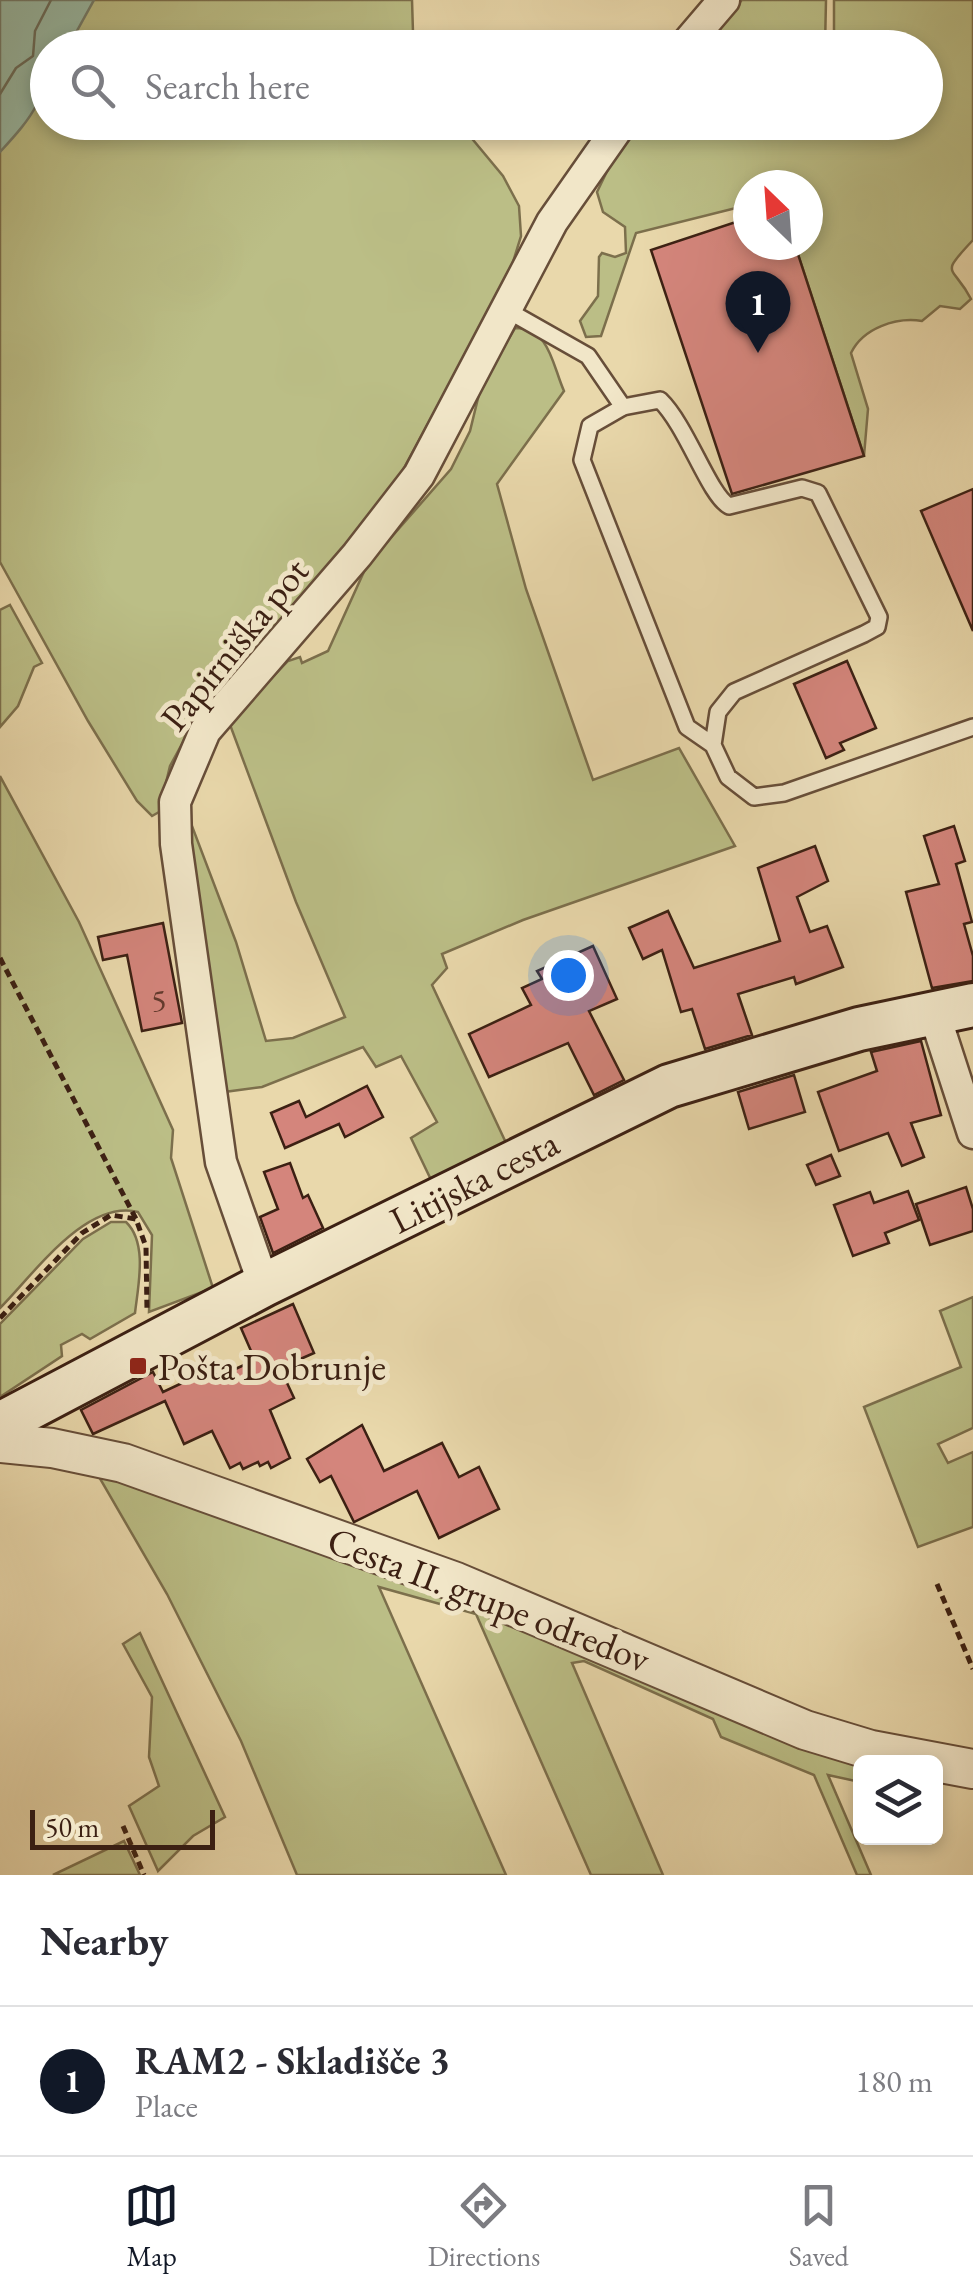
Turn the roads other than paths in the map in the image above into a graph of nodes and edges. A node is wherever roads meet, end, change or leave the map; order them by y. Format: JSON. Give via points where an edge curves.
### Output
{"nodes":[{"id":1,"x":724,"y":0,"type":"edge"},
{"id":2,"x":698,"y":30,"type":"edge"},
{"id":3,"x":609,"y":140,"type":"edge"},
{"id":4,"x":505,"y":309,"type":"junction"},
{"id":5,"x":624,"y":407,"type":"junction"},
{"id":6,"x":973,"y":728,"type":"edge"},
{"id":7,"x":713,"y":745,"type":"junction"},
{"id":8,"x":954,"y":1009,"type":"edge"},
{"id":9,"x":973,"y":1133,"type":"edge"},
{"id":10,"x":264,"y":1285,"type":"junction"},
{"id":11,"x":0,"y":1424,"type":"edge"},
{"id":12,"x":0,"y":1443,"type":"edge"},
{"id":13,"x":973,"y":1769,"type":"edge"}],
"edges":[{"from":1,"to":2,"type":"street"},
{"from":3,"to":4,"type":"street","name":"Papirniška pot","via":[[552,222]]},
{"from":4,"to":5,"type":"lane","via":[[588,356]]},
{"from":4,"to":10,"type":"street","name":"Papirniška pot","via":[[419,475],[205,731],[176,802],[176,844],[221,1162]]},
{"from":5,"to":7,"type":"lane","via":[[590,426],[582,460],[687,727]]},
{"from":5,"to":7,"type":"lane","via":[[660,400],[693,444],[719,501],[729,506],[802,488],[818,493],[879,617],[877,627],[864,634],[734,692],[718,712]]},
{"from":6,"to":7,"type":"lane","via":[[784,793],[754,796],[728,777]]},
{"from":8,"to":9,"type":"street"},
{"from":8,"to":10,"type":"main road","name":"Litijska cesta","via":[[843,1033],[669,1086]]},
{"from":10,"to":11,"type":"main road","name":"Litijska cesta"},
{"from":12,"to":13,"type":"street","name":"Cesta II. grupe odredov","via":[[122,1462],[456,1582],[804,1730]]}]}
